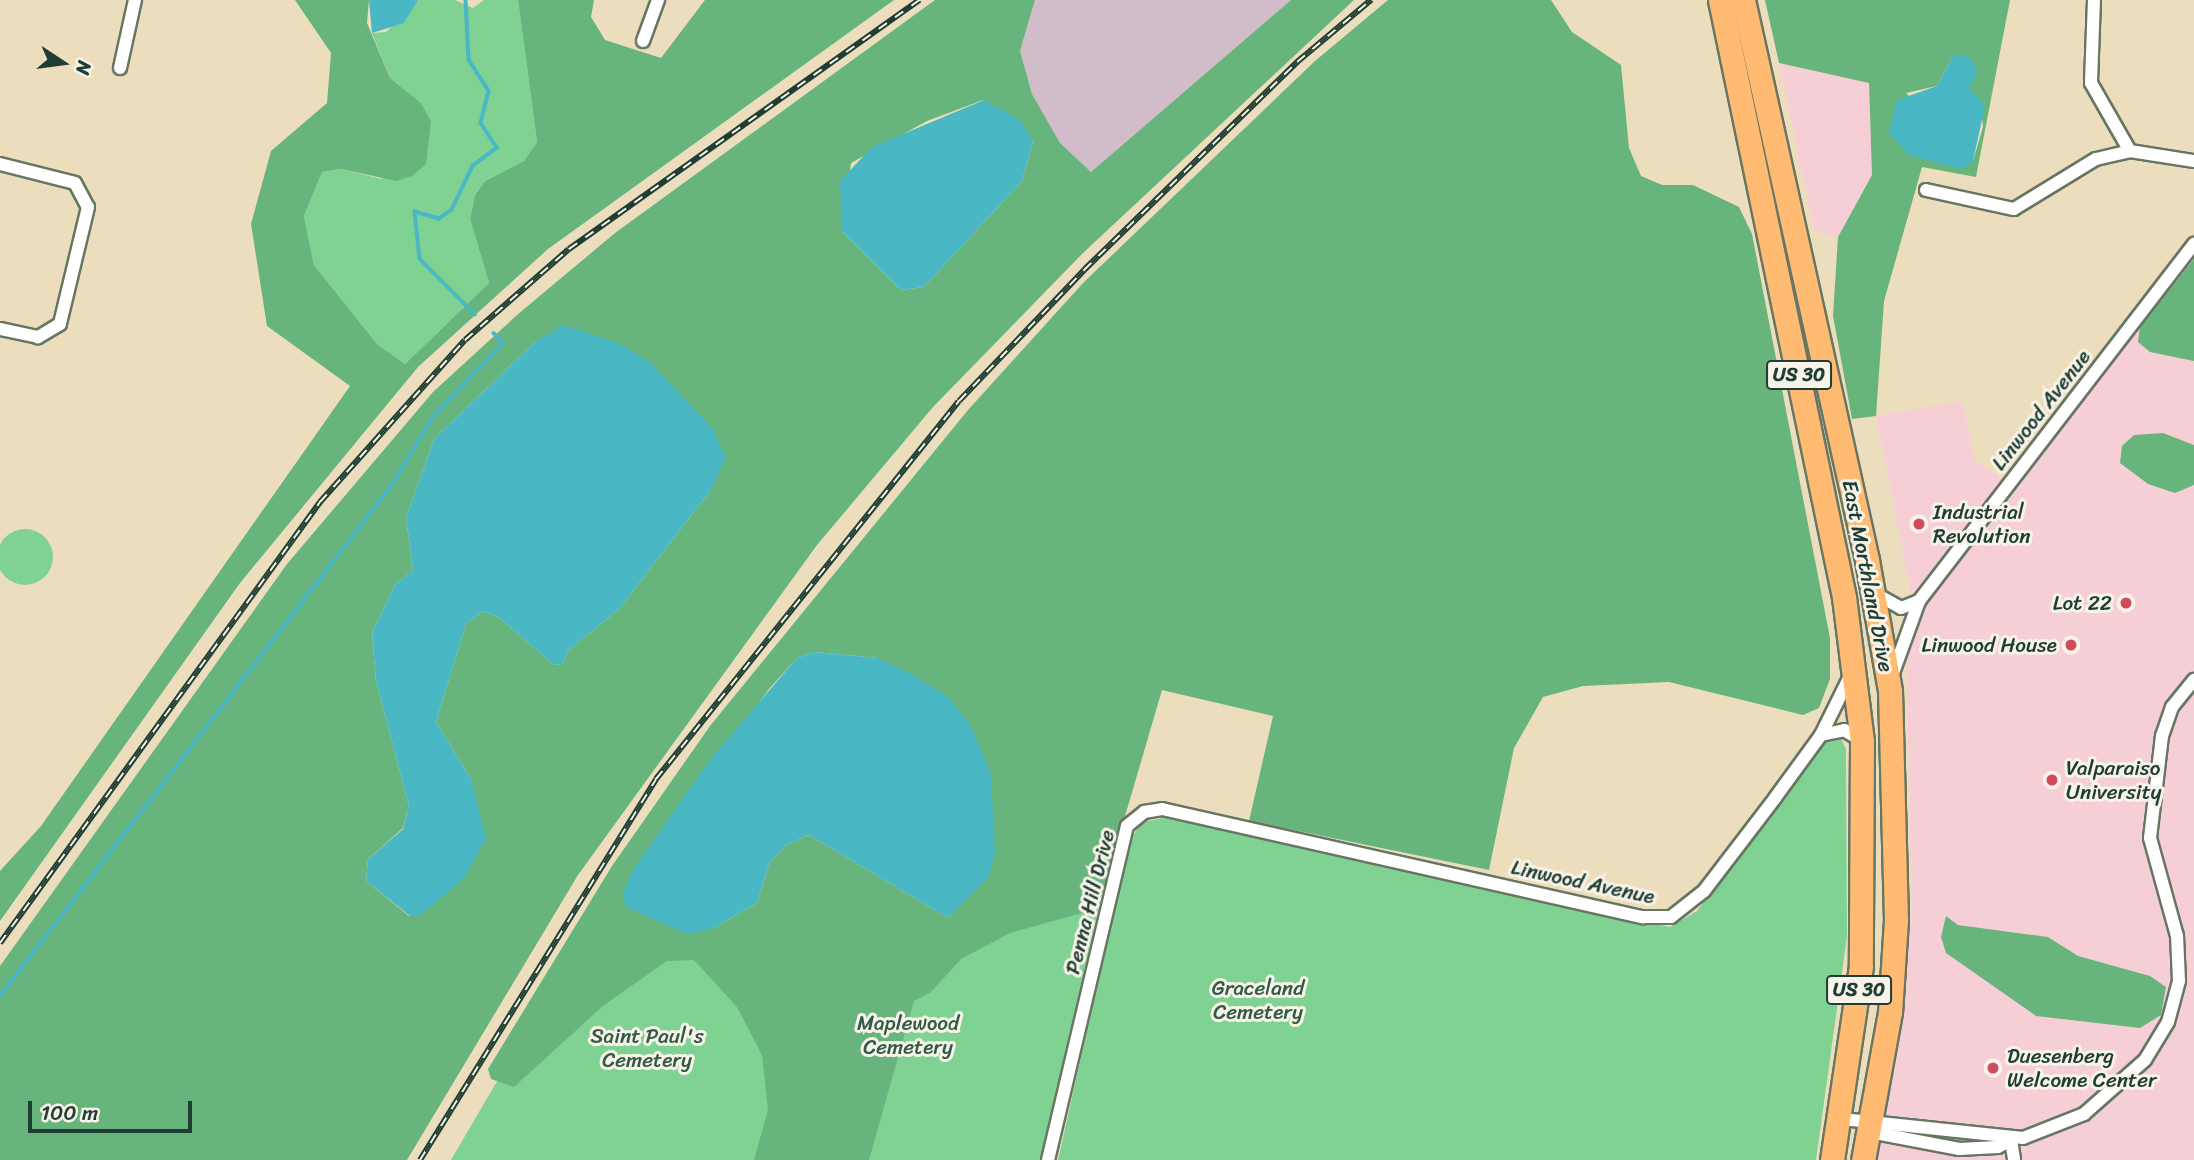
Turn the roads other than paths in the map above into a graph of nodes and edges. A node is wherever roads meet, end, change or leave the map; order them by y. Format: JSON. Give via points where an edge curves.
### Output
{"nodes":[{"id":1,"x":135,"y":0,"type":"edge"},
{"id":2,"x":658,"y":0,"type":"edge"},
{"id":3,"x":1720,"y":0,"type":"edge"},
{"id":4,"x":1743,"y":0,"type":"edge"},
{"id":5,"x":2094,"y":0,"type":"edge"},
{"id":6,"x":643,"y":41,"type":"dead end"},
{"id":7,"x":120,"y":68,"type":"dead end"},
{"id":8,"x":2130,"y":151,"type":"junction"},
{"id":9,"x":2194,"y":161,"type":"edge"},
{"id":10,"x":0,"y":164,"type":"edge"},
{"id":11,"x":1926,"y":190,"type":"dead end"},
{"id":12,"x":2194,"y":244,"type":"edge"},
{"id":13,"x":0,"y":329,"type":"edge"},
{"id":14,"x":1874,"y":592,"type":"junction"},
{"id":15,"x":1919,"y":601,"type":"junction"},
{"id":16,"x":1853,"y":663,"type":"junction"},
{"id":17,"x":2194,"y":680,"type":"edge"},
{"id":18,"x":1890,"y":691,"type":"junction"},
{"id":19,"x":1821,"y":735,"type":"junction"},
{"id":20,"x":1862,"y":741,"type":"junction"},
{"id":21,"x":1337,"y":849,"type":"joint"},
{"id":22,"x":1842,"y":1119,"type":"junction"},
{"id":23,"x":1871,"y":1125,"type":"junction"},
{"id":24,"x":2011,"y":1140,"type":"junction"},
{"id":25,"x":1048,"y":1160,"type":"edge"},
{"id":26,"x":1832,"y":1160,"type":"edge"},
{"id":27,"x":1863,"y":1160,"type":"edge"},
{"id":28,"x":2014,"y":1160,"type":"edge"}],
"edges":[{"from":1,"to":7,"type":"street"},
{"from":2,"to":6,"type":"street"},
{"from":3,"to":16,"type":"highway","name":"East Morthland Drive","number":"US 30"},
{"from":4,"to":14,"type":"highway","name":"East Morthland Drive","number":"US 30"},
{"from":5,"to":8,"type":"street","via":[[2091,83]]},
{"from":8,"to":9,"type":"street"},
{"from":8,"to":11,"type":"street","via":[[2077,168],[2014,209]]},
{"from":10,"to":13,"type":"street","via":[[75,183],[88,206],[58,327],[38,337]]},
{"from":12,"to":15,"type":"street","name":"Linwood Avenue"},
{"from":14,"to":15,"type":"street","via":[[1901,608]]},
{"from":14,"to":18,"type":"highway","name":"East Morthland Drive","number":"US 30"},
{"from":15,"to":18,"type":"street","name":"Linwood Avenue","via":[[1899,646]]},
{"from":16,"to":19,"type":"street","name":"Linwood Avenue"},
{"from":16,"to":20,"type":"highway","name":"East Morthland Drive","number":"US 30"},
{"from":17,"to":24,"type":"street","via":[[2165,722],[2152,818],[2152,858],[2179,960],[2168,1022],[2134,1074],[2099,1105],[2062,1125]]},
{"from":18,"to":23,"type":"highway","name":"East Morthland Drive","number":"US 30","via":[[1896,920],[1890,1012]]},
{"from":19,"to":20,"type":"street","via":[[1844,730]]},
{"from":19,"to":21,"type":"street","name":"Linwood Avenue","via":[[1704,891],[1671,917],[1643,917]]},
{"from":20,"to":22,"type":"highway","name":"East Morthland Drive","number":"US 30","via":[[1861,966]]},
{"from":21,"to":25,"type":"street","name":"Penna Hill Drive","via":[[1161,809],[1127,826]]},
{"from":22,"to":23,"type":"street"},
{"from":22,"to":26,"type":"highway","name":"East Morthland Drive","number":"US 30"},
{"from":23,"to":24,"type":"street","via":[[1958,1149],[1998,1147]]},
{"from":23,"to":27,"type":"highway","name":"East Morthland Drive","number":"US 30"},
{"from":24,"to":28,"type":"street"}]}
